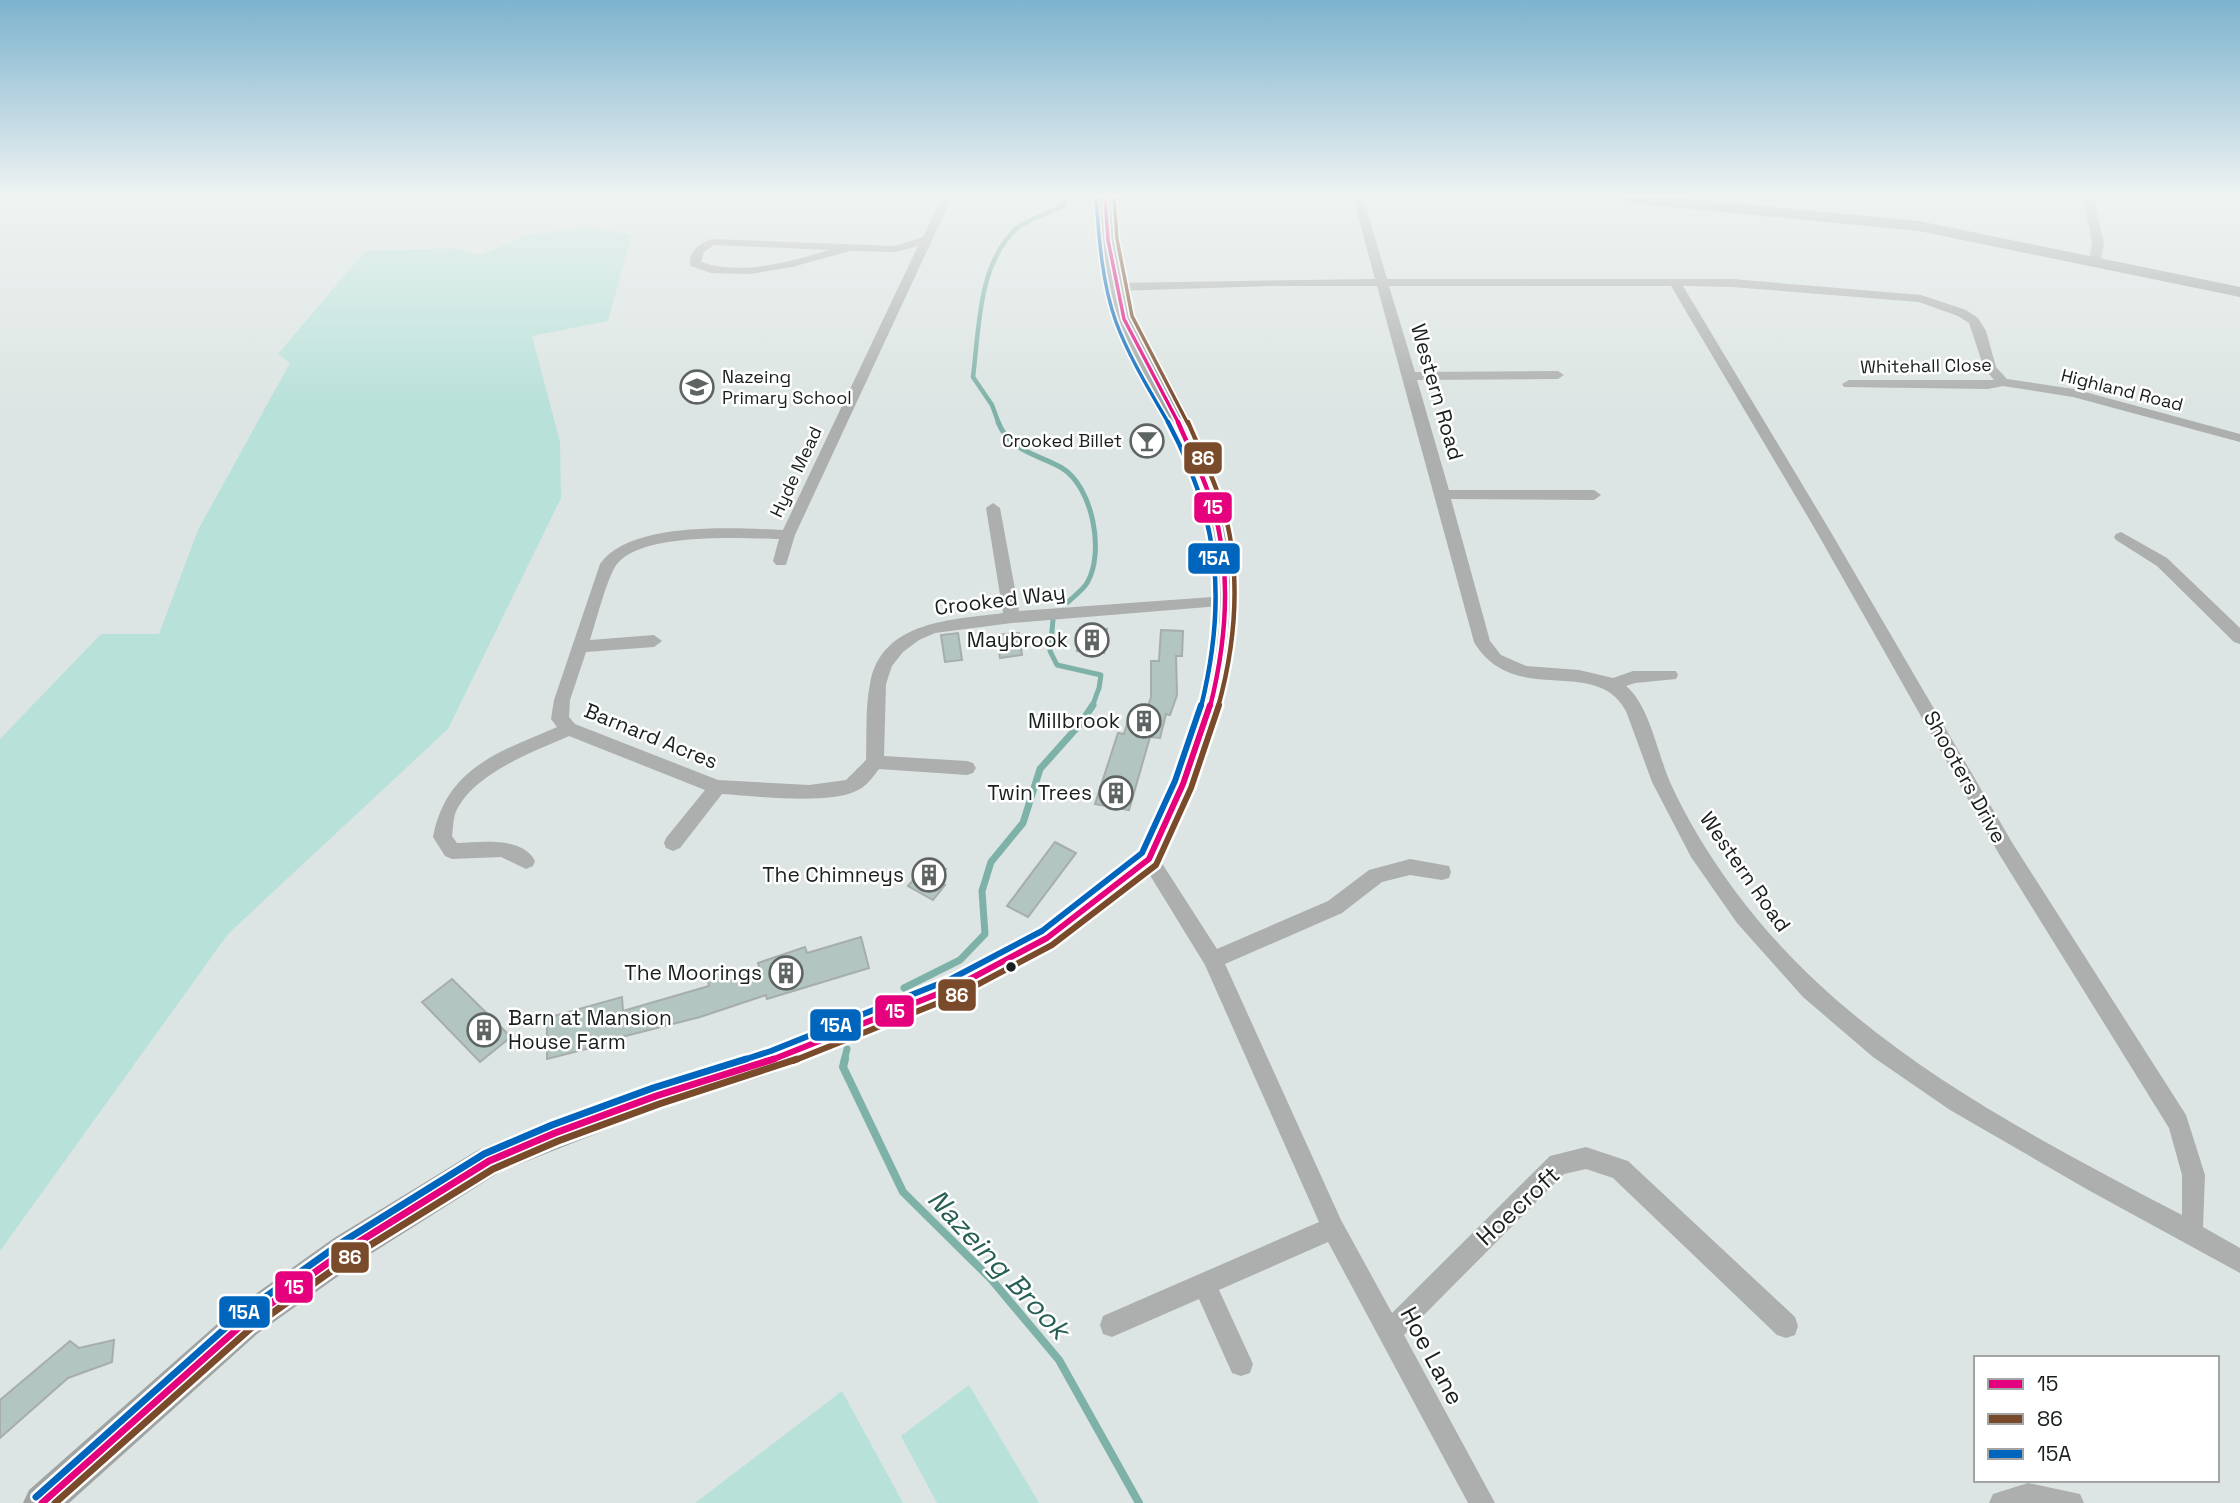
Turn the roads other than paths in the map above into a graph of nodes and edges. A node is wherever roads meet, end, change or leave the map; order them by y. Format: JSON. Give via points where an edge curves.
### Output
{"nodes":[{"id":1,"x":704,"y":267,"type":"edge"},
{"id":2,"x":766,"y":267,"type":"edge"},
{"id":3,"x":915,"y":267,"type":"edge"},
{"id":4,"x":1114,"y":267,"type":"edge"},
{"id":5,"x":1378,"y":267,"type":"edge"},
{"id":6,"x":2124,"y":267,"type":"edge"},
{"id":7,"x":1382,"y":282,"type":"junction"},
{"id":8,"x":1674,"y":282,"type":"junction"},
{"id":9,"x":1116,"y":287,"type":"junction"},
{"id":10,"x":2240,"y":292,"type":"edge"},
{"id":11,"x":1558,"y":375,"type":"dead end"},
{"id":12,"x":1409,"y":376,"type":"junction"},
{"id":13,"x":2003,"y":382,"type":"junction"},
{"id":14,"x":1849,"y":384,"type":"dead end"},
{"id":15,"x":2240,"y":439,"type":"edge"},
{"id":16,"x":1443,"y":494,"type":"junction"},
{"id":17,"x":1594,"y":495,"type":"dead end"},
{"id":18,"x":993,"y":508,"type":"dead end"},
{"id":19,"x":788,"y":535,"type":"junction"},
{"id":20,"x":2121,"y":537,"type":"dead end"},
{"id":21,"x":646,"y":543,"type":"joint"},
{"id":22,"x":781,"y":561,"type":"dead end"},
{"id":23,"x":1226,"y":601,"type":"junction"},
{"id":24,"x":1012,"y":617,"type":"junction"},
{"id":25,"x":2240,"y":638,"type":"edge"},
{"id":26,"x":654,"y":641,"type":"dead end"},
{"id":27,"x":581,"y":648,"type":"junction"},
{"id":28,"x":1670,"y":675,"type":"dead end"},
{"id":29,"x":1615,"y":684,"type":"junction"},
{"id":30,"x":569,"y":729,"type":"junction"},
{"id":31,"x":875,"y":762,"type":"junction"},
{"id":32,"x":967,"y":768,"type":"dead end"},
{"id":33,"x":717,"y":787,"type":"junction"},
{"id":34,"x":673,"y":843,"type":"dead end"},
{"id":35,"x":1149,"y":859,"type":"junction"},
{"id":36,"x":526,"y":861,"type":"dead end"},
{"id":37,"x":1442,"y":872,"type":"dead end"},
{"id":38,"x":1213,"y":960,"type":"junction"},
{"id":39,"x":1333,"y":1228,"type":"junction"},
{"id":40,"x":2191,"y":1231,"type":"junction"},
{"id":41,"x":2240,"y":1261,"type":"edge"},
{"id":42,"x":1205,"y":1286,"type":"junction"},
{"id":43,"x":1112,"y":1325,"type":"dead end"},
{"id":44,"x":1786,"y":1326,"type":"dead end"},
{"id":45,"x":1389,"y":1333,"type":"junction"},
{"id":46,"x":1241,"y":1364,"type":"dead end"},
{"id":47,"x":42,"y":1503,"type":"edge"},
{"id":48,"x":1482,"y":1503,"type":"edge"},
{"id":49,"x":2003,"y":1503,"type":"edge"},
{"id":50,"x":2071,"y":1503,"type":"edge"}],
"edges":[{"from":1,"to":2,"type":"street"},
{"from":3,"to":19,"type":"street","name":"Hyde Mead"},
{"from":4,"to":9,"type":"street"},
{"from":5,"to":7,"type":"street","name":"Western Road"},
{"from":6,"to":10,"type":"street"},
{"from":7,"to":8,"type":"street"},
{"from":7,"to":9,"type":"street"},
{"from":7,"to":12,"type":"street","name":"Western Road"},
{"from":8,"to":13,"type":"street","via":[[1806,288],[1932,302],[1974,321],[1990,368]]},
{"from":8,"to":40,"type":"street","name":"Shooters Drive","via":[[2006,849],[2178,1122],[2193,1162],[2196,1197]]},
{"from":9,"to":23,"type":"street","via":[[1124,319],[1178,421],[1211,500],[1222,542]]},
{"from":11,"to":12,"type":"street"},
{"from":12,"to":16,"type":"street","name":"Western Road"},
{"from":13,"to":14,"type":"street","name":"Whitehall Close"},
{"from":13,"to":15,"type":"street","name":"Highland Road","via":[[2074,393]]},
{"from":16,"to":17,"type":"street"},
{"from":16,"to":29,"type":"street","name":"Western Road","via":[[1482,642],[1495,659],[1515,669]]},
{"from":18,"to":24,"type":"street"},
{"from":19,"to":21,"type":"street","name":"Hyde Mead","via":[[719,534]]},
{"from":19,"to":22,"type":"street","name":"Hyde Mead"},
{"from":20,"to":25,"type":"street","via":[[2162,562]]},
{"from":21,"to":27,"type":"street","name":"Barnard Acres","via":[[624,549],[608,564]]},
{"from":23,"to":24,"type":"street","name":"Crooked Way"},
{"from":23,"to":35,"type":"street","via":[[1221,662],[1208,713]]},
{"from":24,"to":31,"type":"street","name":"Crooked Way","via":[[933,628],[897,648],[884,664],[878,684]]},
{"from":26,"to":27,"type":"street"},
{"from":27,"to":30,"type":"street","name":"Barnard Acres","via":[[562,701],[560,719]]},
{"from":28,"to":29,"type":"street","via":[[1633,677]]},
{"from":29,"to":40,"type":"street","name":"Western Road","via":[[1628,698],[1661,783],[1702,858],[1778,957],[1830,1009],[1895,1060],[1967,1107],[2078,1173]]},
{"from":30,"to":33,"type":"street","name":"Barnard Acres"},
{"from":30,"to":36,"type":"street","via":[[493,766],[470,782],[447,811],[442,837],[452,851],[503,849]]},
{"from":31,"to":32,"type":"street"},
{"from":31,"to":33,"type":"street","name":"Barnard Acres","via":[[851,786],[809,792]]},
{"from":33,"to":34,"type":"street"},
{"from":35,"to":38,"type":"street","name":"Hoe Lane"},
{"from":35,"to":47,"type":"street","via":[[1047,938],[955,987],[774,1059],[656,1096],[489,1161],[346,1250],[245,1322]]},
{"from":37,"to":38,"type":"street","via":[[1410,867],[1376,876],[1335,907]]},
{"from":38,"to":39,"type":"street","name":"Hoe Lane"},
{"from":39,"to":42,"type":"street"},
{"from":39,"to":45,"type":"street","name":"Hoe Lane"},
{"from":40,"to":41,"type":"street"},
{"from":42,"to":43,"type":"street"},
{"from":42,"to":46,"type":"street"},
{"from":44,"to":45,"type":"street","name":"Hoecroft","via":[[1620,1169],[1586,1158],[1558,1164]]},
{"from":45,"to":48,"type":"street","name":"Hoe Lane"},
{"from":49,"to":50,"type":"street","via":[[2028,1496]]}]}
